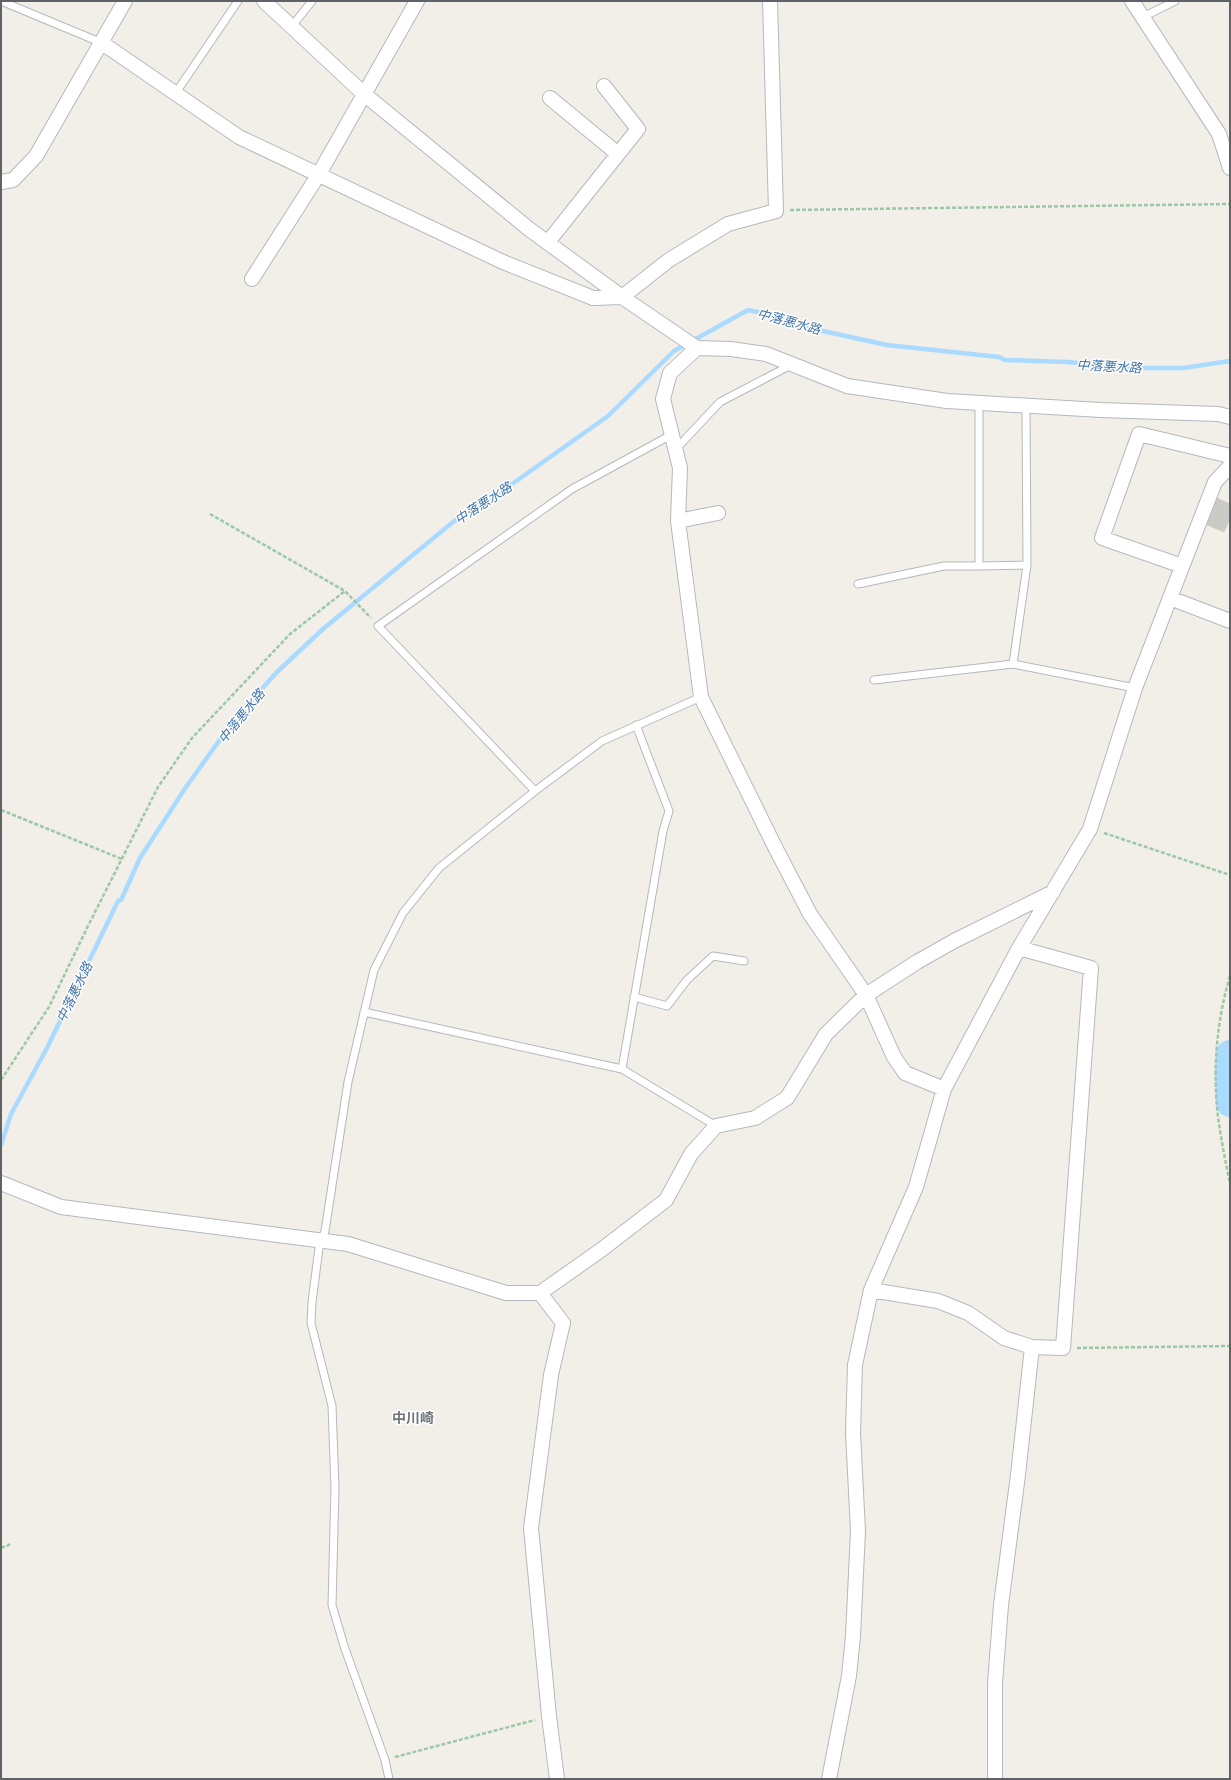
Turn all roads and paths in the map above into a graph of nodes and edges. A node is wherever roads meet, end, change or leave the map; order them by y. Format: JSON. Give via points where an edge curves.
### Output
{"nodes":[{"id":1,"x":1,"y":1,"type":"edge"},
{"id":2,"x":125,"y":1,"type":"edge"},
{"id":3,"x":238,"y":1,"type":"edge"},
{"id":4,"x":264,"y":1,"type":"edge"},
{"id":5,"x":312,"y":1,"type":"edge"},
{"id":6,"x":417,"y":1,"type":"edge"},
{"id":7,"x":770,"y":1,"type":"edge"},
{"id":8,"x":1132,"y":1,"type":"edge"},
{"id":9,"x":1175,"y":1,"type":"edge"},
{"id":10,"x":1143,"y":17,"type":"junction"},
{"id":11,"x":292,"y":26,"type":"junction"},
{"id":12,"x":102,"y":43,"type":"junction"},
{"id":13,"x":604,"y":86,"type":"dead end"},
{"id":14,"x":176,"y":94,"type":"junction"},
{"id":15,"x":364,"y":94,"type":"junction"},
{"id":16,"x":550,"y":98,"type":"dead end"},
{"id":17,"x":618,"y":154,"type":"junction"},
{"id":18,"x":1230,"y":168,"type":"edge"},
{"id":19,"x":320,"y":174,"type":"junction"},
{"id":20,"x":1,"y":182,"type":"edge"},
{"id":21,"x":1230,"y":204,"type":"edge"},
{"id":22,"x":776,"y":210,"type":"junction"},
{"id":23,"x":548,"y":242,"type":"junction"},
{"id":24,"x":252,"y":279,"type":"dead end"},
{"id":25,"x":622,"y":297,"type":"junction"},
{"id":26,"x":696,"y":348,"type":"junction"},
{"id":27,"x":792,"y":364,"type":"junction"},
{"id":28,"x":979,"y":403,"type":"junction"},
{"id":29,"x":1026,"y":406,"type":"junction"},
{"id":30,"x":1230,"y":417,"type":"edge"},
{"id":31,"x":671,"y":435,"type":"junction"},
{"id":32,"x":675,"y":450,"type":"junction"},
{"id":33,"x":1230,"y":456,"type":"edge"},
{"id":34,"x":1230,"y":466,"type":"edge"},
{"id":35,"x":718,"y":513,"type":"dead end"},
{"id":36,"x":210,"y":514,"type":"dead end"},
{"id":37,"x":678,"y":521,"type":"junction"},
{"id":38,"x":1027,"y":565,"type":"junction"},
{"id":39,"x":979,"y":566,"type":"junction"},
{"id":40,"x":1182,"y":566,"type":"junction"},
{"id":41,"x":858,"y":584,"type":"dead end"},
{"id":42,"x":345,"y":591,"type":"junction"},
{"id":43,"x":1170,"y":598,"type":"junction"},
{"id":44,"x":1230,"y":621,"type":"edge"},
{"id":45,"x":378,"y":626,"type":"junction"},
{"id":46,"x":1014,"y":664,"type":"junction"},
{"id":47,"x":874,"y":680,"type":"dead end"},
{"id":48,"x":1135,"y":688,"type":"junction"},
{"id":49,"x":701,"y":697,"type":"junction"},
{"id":50,"x":636,"y":725,"type":"junction"},
{"id":51,"x":535,"y":792,"type":"junction"},
{"id":52,"x":1,"y":810,"type":"edge"},
{"id":53,"x":1090,"y":829,"type":"junction"},
{"id":54,"x":122,"y":860,"type":"junction"},
{"id":55,"x":1230,"y":875,"type":"edge"},
{"id":56,"x":1054,"y":892,"type":"junction"},
{"id":57,"x":1019,"y":948,"type":"junction"},
{"id":58,"x":744,"y":962,"type":"dead end"},
{"id":59,"x":1230,"y":976,"type":"edge"},
{"id":60,"x":866,"y":995,"type":"junction"},
{"id":61,"x":634,"y":997,"type":"junction"},
{"id":62,"x":364,"y":1012,"type":"junction"},
{"id":63,"x":622,"y":1068,"type":"junction"},
{"id":64,"x":1,"y":1080,"type":"edge"},
{"id":65,"x":944,"y":1089,"type":"junction"},
{"id":66,"x":716,"y":1126,"type":"junction"},
{"id":67,"x":1,"y":1183,"type":"edge"},
{"id":68,"x":1230,"y":1184,"type":"edge"},
{"id":69,"x":321,"y":1240,"type":"junction"},
{"id":70,"x":871,"y":1290,"type":"junction"},
{"id":71,"x":540,"y":1293,"type":"junction"},
{"id":72,"x":1230,"y":1346,"type":"edge"},
{"id":73,"x":1032,"y":1347,"type":"junction"},
{"id":74,"x":1062,"y":1348,"type":"junction"},
{"id":75,"x":11,"y":1543,"type":"dead end"},
{"id":76,"x":1,"y":1546,"type":"edge"},
{"id":77,"x":548,"y":1716,"type":"junction"},
{"id":78,"x":385,"y":1760,"type":"junction"},
{"id":79,"x":389,"y":1779,"type":"edge"},
{"id":80,"x":557,"y":1779,"type":"edge"},
{"id":81,"x":829,"y":1779,"type":"edge"},
{"id":82,"x":995,"y":1779,"type":"edge"}],
"edges":[{"from":1,"to":12,"type":"lane"},
{"from":2,"to":12,"type":"street"},
{"from":3,"to":14,"type":"lane"},
{"from":4,"to":11,"type":"street"},
{"from":5,"to":11,"type":"lane"},
{"from":6,"to":15,"type":"street"},
{"from":7,"to":22,"type":"street"},
{"from":8,"to":10,"type":"street"},
{"from":9,"to":10,"type":"lane"},
{"from":10,"to":18,"type":"street","via":[[1219,134]]},
{"from":11,"to":15,"type":"street"},
{"from":12,"to":14,"type":"street"},
{"from":12,"to":20,"type":"street","via":[[36,156],[13,180]]},
{"from":13,"to":17,"type":"street","via":[[638,129]]},
{"from":14,"to":19,"type":"street","via":[[239,137]]},
{"from":15,"to":19,"type":"street"},
{"from":15,"to":23,"type":"street"},
{"from":16,"to":17,"type":"street"},
{"from":17,"to":23,"type":"street"},
{"from":19,"to":24,"type":"street"},
{"from":19,"to":25,"type":"street","via":[[510,265],[593,298]]},
{"from":21,"to":22,"type":"path"},
{"from":22,"to":25,"type":"street","via":[[728,224],[669,260]]},
{"from":23,"to":25,"type":"street"},
{"from":25,"to":26,"type":"street"},
{"from":26,"to":27,"type":"street","via":[[766,354]]},
{"from":26,"to":31,"type":"street","via":[[670,373],[663,399]]},
{"from":27,"to":28,"type":"street","via":[[847,386],[947,401]]},
{"from":27,"to":32,"type":"lane","via":[[720,402]]},
{"from":28,"to":29,"type":"street"},
{"from":28,"to":39,"type":"lane"},
{"from":29,"to":30,"type":"street","via":[[1218,414]]},
{"from":29,"to":38,"type":"lane"},
{"from":31,"to":32,"type":"street"},
{"from":31,"to":45,"type":"lane","via":[[572,489]]},
{"from":32,"to":37,"type":"street","via":[[680,468]]},
{"from":33,"to":40,"type":"street","via":[[1139,434],[1102,538]]},
{"from":34,"to":40,"type":"street","via":[[1215,482]]},
{"from":35,"to":37,"type":"street"},
{"from":36,"to":42,"type":"path"},
{"from":37,"to":49,"type":"street"},
{"from":38,"to":39,"type":"lane"},
{"from":38,"to":46,"type":"lane"},
{"from":39,"to":41,"type":"lane","via":[[944,566]]},
{"from":40,"to":43,"type":"street"},
{"from":42,"to":45,"type":"path"},
{"from":42,"to":54,"type":"path","via":[[290,634],[192,738],[158,787]]},
{"from":43,"to":44,"type":"street"},
{"from":43,"to":48,"type":"street"},
{"from":45,"to":51,"type":"lane"},
{"from":46,"to":47,"type":"lane"},
{"from":46,"to":48,"type":"lane"},
{"from":48,"to":53,"type":"street"},
{"from":49,"to":50,"type":"lane"},
{"from":49,"to":60,"type":"street","via":[[810,914]]},
{"from":50,"to":51,"type":"lane","via":[[602,741]]},
{"from":50,"to":61,"type":"lane","via":[[669,811],[663,831]]},
{"from":51,"to":62,"type":"lane","via":[[439,868],[403,913],[374,970]]},
{"from":52,"to":54,"type":"path"},
{"from":53,"to":55,"type":"path"},
{"from":53,"to":56,"type":"street"},
{"from":54,"to":64,"type":"path","via":[[49,1007]]},
{"from":56,"to":57,"type":"street"},
{"from":56,"to":60,"type":"street","via":[[954,941]]},
{"from":57,"to":65,"type":"street"},
{"from":57,"to":74,"type":"street","via":[[1091,968]]},
{"from":58,"to":61,"type":"lane","via":[[713,956],[687,980],[667,1006]]},
{"from":59,"to":68,"type":"path","via":[[1220,1018],[1216,1050],[1218,1122]]},
{"from":60,"to":65,"type":"street","via":[[894,1057],[905,1073]]},
{"from":60,"to":66,"type":"street","via":[[826,1034],[787,1098],[755,1118]]},
{"from":61,"to":63,"type":"lane"},
{"from":62,"to":63,"type":"lane"},
{"from":62,"to":69,"type":"lane","via":[[348,1082],[325,1231]]},
{"from":63,"to":66,"type":"lane"},
{"from":65,"to":70,"type":"street","via":[[916,1187]]},
{"from":66,"to":71,"type":"street","via":[[691,1154],[666,1200]]},
{"from":67,"to":69,"type":"street","via":[[61,1207]]},
{"from":69,"to":71,"type":"street","via":[[348,1244],[506,1293]]},
{"from":69,"to":78,"type":"lane","via":[[311,1323],[332,1406],[332,1605],[346,1653]]},
{"from":70,"to":73,"type":"street","via":[[938,1301],[968,1313],[1004,1338]]},
{"from":70,"to":81,"type":"street","via":[[854,1365],[853,1433],[858,1532],[853,1636],[849,1676]]},
{"from":71,"to":77,"type":"street","via":[[563,1323],[551,1375],[531,1528]]},
{"from":72,"to":74,"type":"path"},
{"from":73,"to":74,"type":"street"},
{"from":73,"to":82,"type":"street","via":[[1001,1605],[995,1683]]},
{"from":75,"to":76,"type":"path","via":[[6,1547]]},
{"from":77,"to":78,"type":"path"},
{"from":77,"to":80,"type":"street"},
{"from":78,"to":79,"type":"lane"}]}
